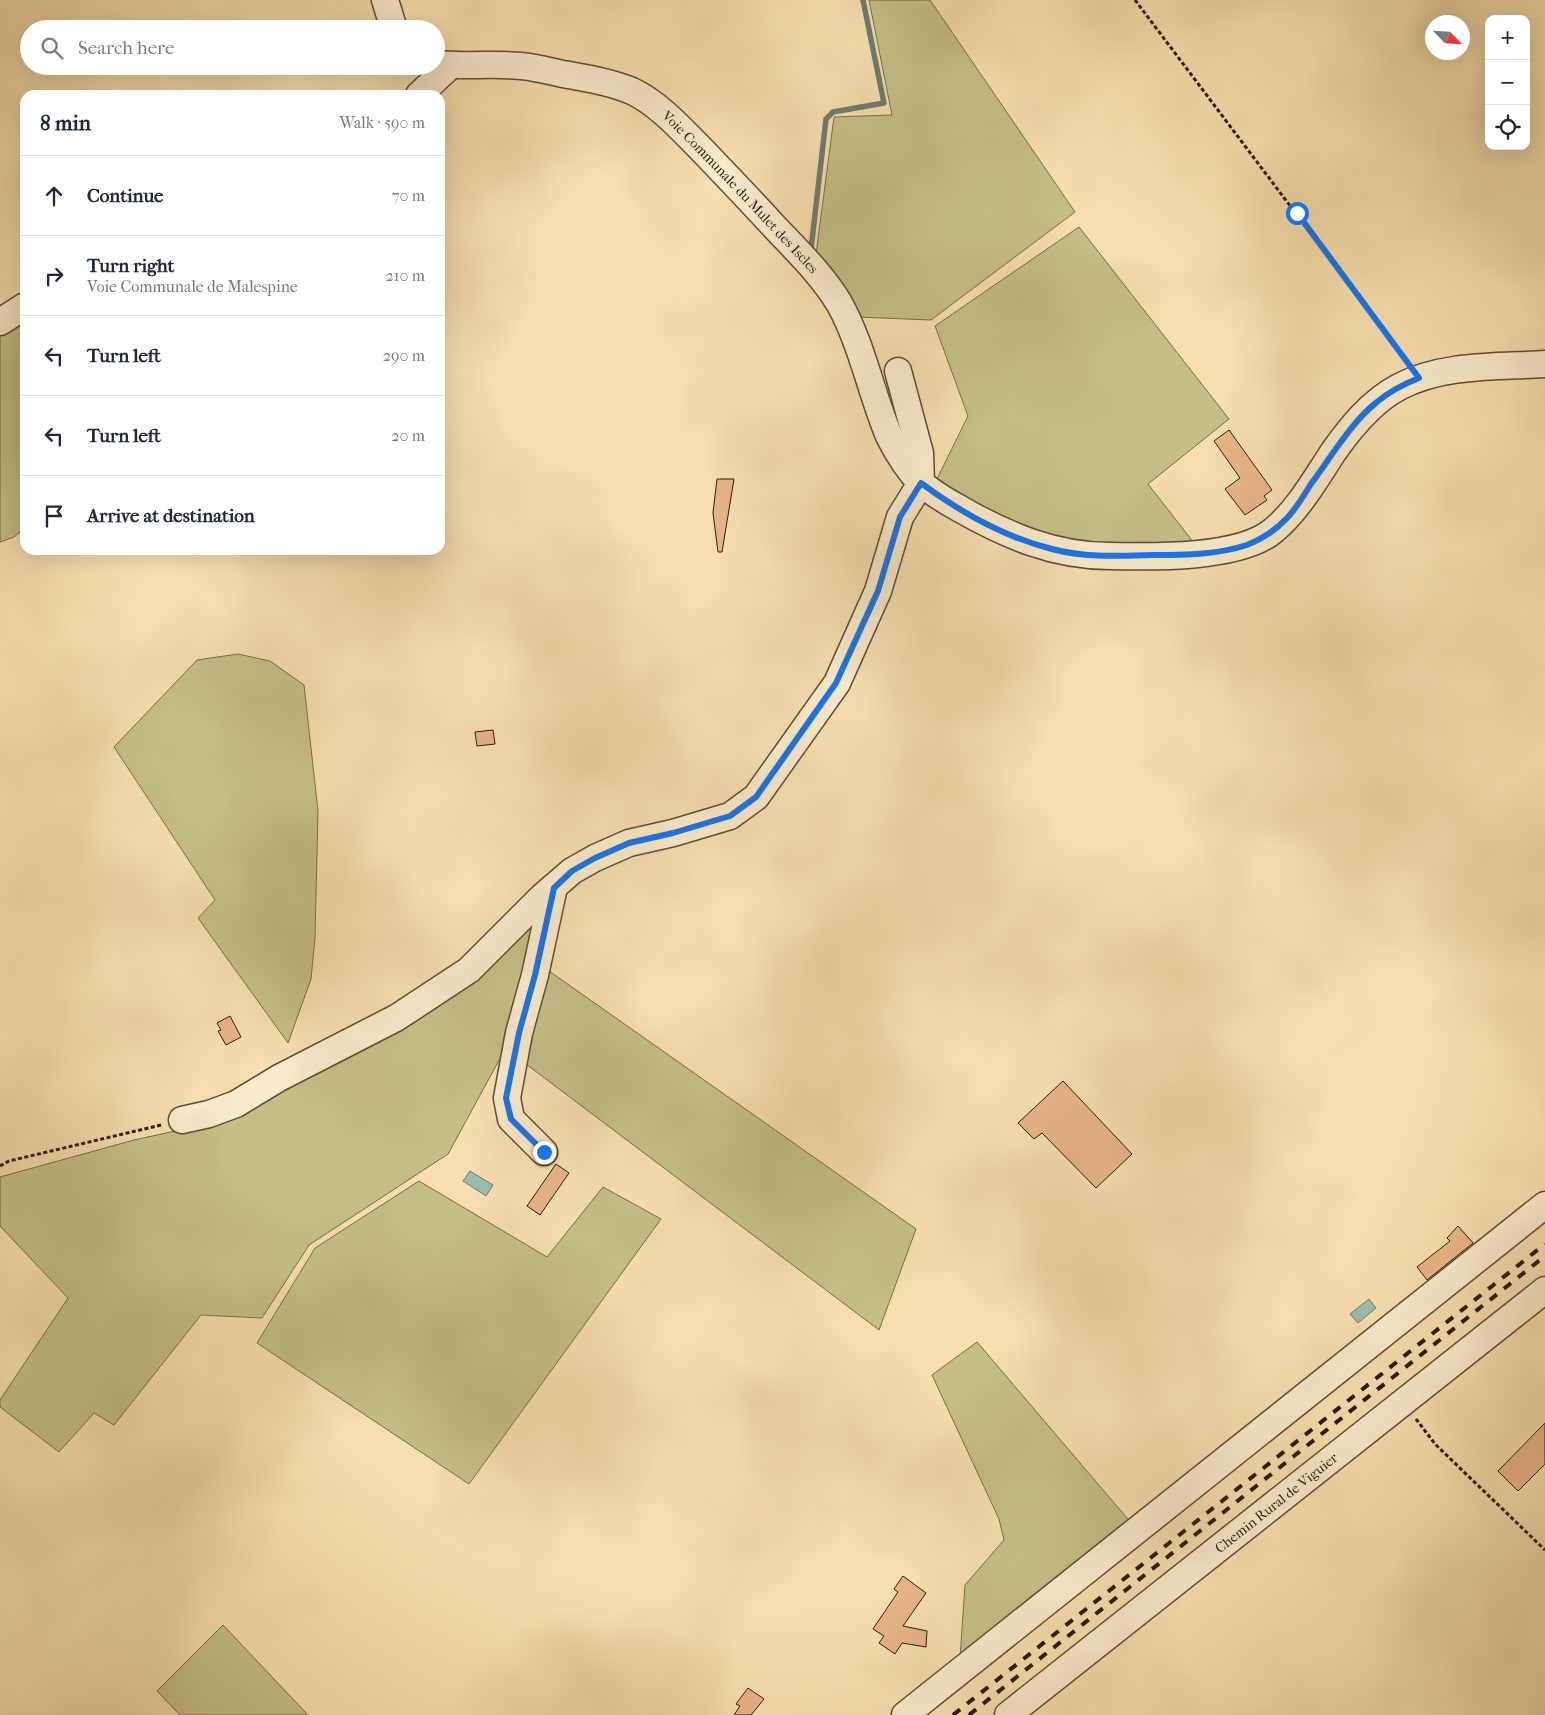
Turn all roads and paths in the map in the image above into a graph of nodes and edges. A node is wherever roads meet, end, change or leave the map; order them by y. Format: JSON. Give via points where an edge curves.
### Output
{"nodes":[{"id":1,"x":385,"y":0,"type":"edge"},
{"id":2,"x":1135,"y":0,"type":"edge"},
{"id":3,"x":391,"y":20,"type":"edge"},
{"id":4,"x":445,"y":64,"type":"edge"},
{"id":5,"x":435,"y":75,"type":"edge"},
{"id":6,"x":423,"y":90,"type":"edge"},
{"id":7,"x":20,"y":309,"type":"edge"},
{"id":8,"x":0,"y":322,"type":"edge"},
{"id":9,"x":1545,"y":364,"type":"edge"},
{"id":10,"x":898,"y":371,"type":"dead end"},
{"id":11,"x":1419,"y":378,"type":"junction"},
{"id":12,"x":921,"y":483,"type":"junction"},
{"id":13,"x":554,"y":888,"type":"junction"},
{"id":14,"x":182,"y":1120,"type":"joint"},
{"id":15,"x":544,"y":1152,"type":"dead end"},
{"id":16,"x":0,"y":1166,"type":"edge"},
{"id":17,"x":1545,"y":1205,"type":"edge"},
{"id":18,"x":1545,"y":1290,"type":"edge"},
{"id":19,"x":1407,"y":1398,"type":"junction"},
{"id":20,"x":1545,"y":1550,"type":"edge"},
{"id":21,"x":905,"y":1715,"type":"edge"},
{"id":22,"x":1008,"y":1715,"type":"edge"}],
"edges":[{"from":1,"to":3,"type":"street"},
{"from":2,"to":11,"type":"path"},
{"from":4,"to":12,"type":"street","name":"Voie Communale du Mulet des Iscles","via":[[523,66],[612,84],[633,92],[673,120],[825,282],[851,329],[890,438],[904,463]]},
{"from":5,"to":6,"type":"street"},
{"from":7,"to":8,"type":"street"},
{"from":9,"to":11,"type":"street","name":"Voie Communale du Mulet des Iscles","via":[[1443,371]]},
{"from":10,"to":12,"type":"street","via":[[920,453]]},
{"from":11,"to":12,"type":"street","name":"Voie Communale du Mulet des Iscles","via":[[1396,388],[1375,403],[1338,445],[1288,517],[1270,534],[1222,551],[1108,556],[1052,549],[995,529]]},
{"from":12,"to":13,"type":"street","via":[[900,517],[878,591],[836,683],[756,797],[730,816],[629,843],[603,854],[572,871]]},
{"from":13,"to":14,"type":"street","via":[[469,970],[396,1018],[279,1078],[236,1104]]},
{"from":13,"to":15,"type":"street","via":[[506,1098],[511,1119]]},
{"from":14,"to":16,"type":"path"},
{"from":17,"to":21,"type":"street"},
{"from":18,"to":19,"type":"street","name":"Chemin Rural de Viguier"},
{"from":19,"to":20,"type":"path","via":[[1414,1417],[1435,1444]]},
{"from":19,"to":22,"type":"street","name":"Chemin Rural de Viguier"}]}
